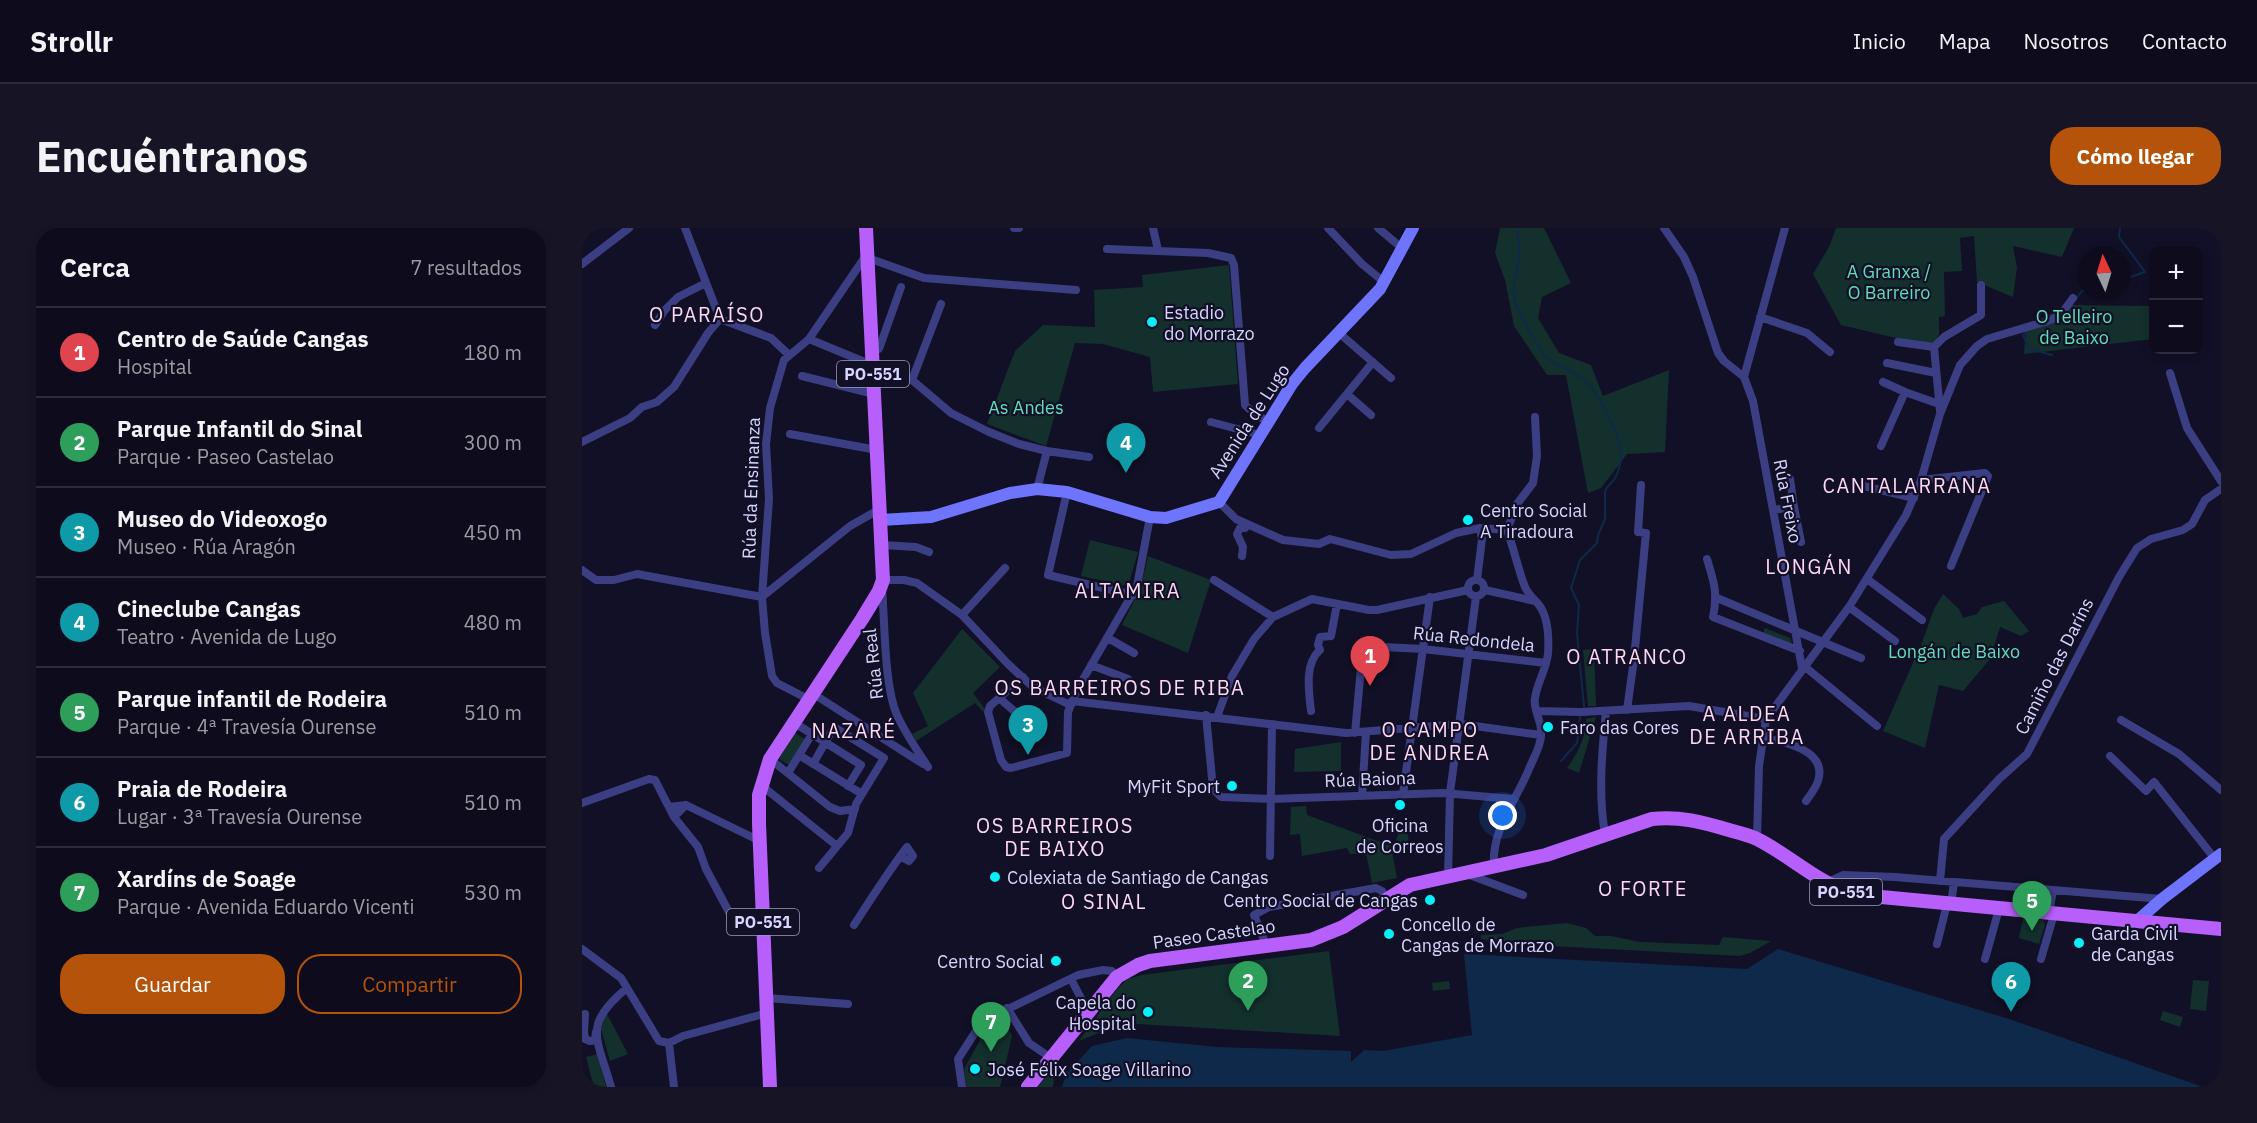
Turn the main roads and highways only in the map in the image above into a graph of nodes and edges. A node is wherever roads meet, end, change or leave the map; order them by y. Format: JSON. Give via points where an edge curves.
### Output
{"nodes":[{"id":1,"x":866,"y":228,"type":"edge"},
{"id":2,"x":2221,"y":929,"type":"edge"},
{"id":3,"x":770,"y":1087,"type":"edge"},
{"id":4,"x":1028,"y":1087,"type":"edge"}],
"edges":[{"from":1,"to":3,"type":"main road","number":"PO-551","via":[[882,582],[770,759],[761,785]]},
{"from":2,"to":4,"type":"main road","name":"Paseo Castelao","number":"PO-551","via":[[1860,895],[1825,883],[1757,839],[1689,819],[1652,819],[1546,855],[1410,885],[1333,932],[1311,940],[1150,961],[1132,967],[1117,977],[1065,1041],[1047,1056]]}]}
